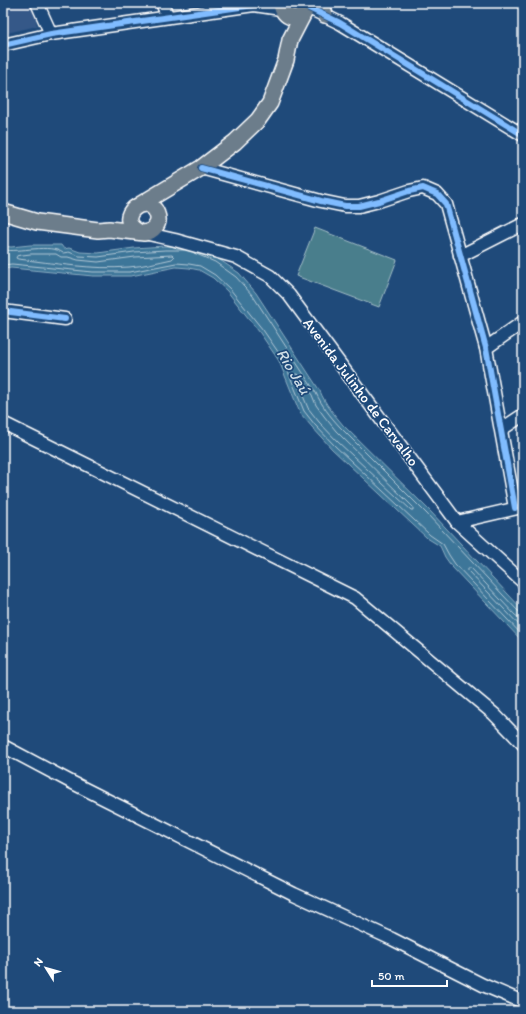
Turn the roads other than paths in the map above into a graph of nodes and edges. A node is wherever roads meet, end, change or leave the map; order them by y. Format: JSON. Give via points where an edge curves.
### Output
{"nodes":[{"id":1,"x":37,"y":3,"type":"edge"},
{"id":2,"x":162,"y":3,"type":"edge"},
{"id":3,"x":251,"y":4,"type":"edge"},
{"id":4,"x":306,"y":7,"type":"edge"},
{"id":5,"x":283,"y":9,"type":"edge"},
{"id":6,"x":323,"y":9,"type":"edge"},
{"id":7,"x":168,"y":17,"type":"junction"},
{"id":8,"x":51,"y":34,"type":"junction"},
{"id":9,"x":290,"y":40,"type":"junction"},
{"id":10,"x":3,"y":45,"type":"edge"},
{"id":11,"x":523,"y":135,"type":"edge"},
{"id":12,"x":201,"y":168,"type":"junction"},
{"id":13,"x":172,"y":185,"type":"junction"},
{"id":14,"x":136,"y":208,"type":"junction"},
{"id":15,"x":3,"y":212,"type":"edge"},
{"id":16,"x":158,"y":215,"type":"junction"},
{"id":17,"x":523,"y":224,"type":"edge"},
{"id":18,"x":103,"y":229,"type":"junction"},
{"id":19,"x":141,"y":233,"type":"junction"},
{"id":20,"x":175,"y":240,"type":"junction"},
{"id":21,"x":460,"y":256,"type":"junction"},
{"id":22,"x":3,"y":311,"type":"edge"},
{"id":23,"x":65,"y":319,"type":"dead end"},
{"id":24,"x":523,"y":322,"type":"edge"},
{"id":25,"x":486,"y":348,"type":"junction"},
{"id":26,"x":523,"y":415,"type":"edge"},
{"id":27,"x":3,"y":423,"type":"edge"},
{"id":28,"x":502,"y":429,"type":"junction"},
{"id":29,"x":519,"y":507,"type":"edge"},
{"id":30,"x":457,"y":522,"type":"junction"},
{"id":31,"x":523,"y":582,"type":"edge"},
{"id":32,"x":523,"y":744,"type":"edge"},
{"id":33,"x":3,"y":746,"type":"edge"},
{"id":34,"x":523,"y":1002,"type":"edge"}],
"edges":[{"from":1,"to":8,"type":"street"},
{"from":2,"to":7,"type":"street"},
{"from":3,"to":5,"type":"street"},
{"from":3,"to":7,"type":"street"},
{"from":4,"to":5,"type":"main road","via":[[297,17],[292,17]]},
{"from":4,"to":6,"type":"street"},
{"from":4,"to":9,"type":"main road"},
{"from":5,"to":9,"type":"main road"},
{"from":6,"to":11,"type":"street","via":[[340,23]]},
{"from":7,"to":8,"type":"street"},
{"from":8,"to":10,"type":"street"},
{"from":9,"to":12,"type":"main road","via":[[286,60],[270,103],[258,120],[235,142]]},
{"from":12,"to":13,"type":"main road"},
{"from":12,"to":21,"type":"street","via":[[345,206],[359,206],[423,188],[437,194],[446,204]]},
{"from":13,"to":14,"type":"main road"},
{"from":13,"to":16,"type":"main road"},
{"from":14,"to":16,"type":"main road","via":[[146,204]]},
{"from":14,"to":18,"type":"main road"},
{"from":14,"to":19,"type":"main road","via":[[129,222]]},
{"from":15,"to":18,"type":"main road","name":"Avenida Julinho de Carvalho","via":[[36,222]]},
{"from":16,"to":19,"type":"main road","via":[[156,227]]},
{"from":16,"to":20,"type":"street"},
{"from":17,"to":21,"type":"street"},
{"from":18,"to":19,"type":"main road","name":"Avenida Julinho de Carvalho"},
{"from":19,"to":20,"type":"street","name":"Avenida Julinho de Carvalho"},
{"from":20,"to":30,"type":"street","name":"Avenida Julinho de Carvalho","via":[[236,257],[270,276],[289,295]]},
{"from":21,"to":25,"type":"street"},
{"from":22,"to":23,"type":"street"},
{"from":24,"to":25,"type":"street"},
{"from":25,"to":28,"type":"street"},
{"from":26,"to":28,"type":"street"},
{"from":27,"to":32,"type":"street","via":[[355,598],[494,714]]},
{"from":28,"to":29,"type":"street"},
{"from":29,"to":30,"type":"street"},
{"from":30,"to":31,"type":"street","name":"Avenida Julinho de Carvalho"},
{"from":33,"to":34,"type":"street","via":[[294,894]]}]}
